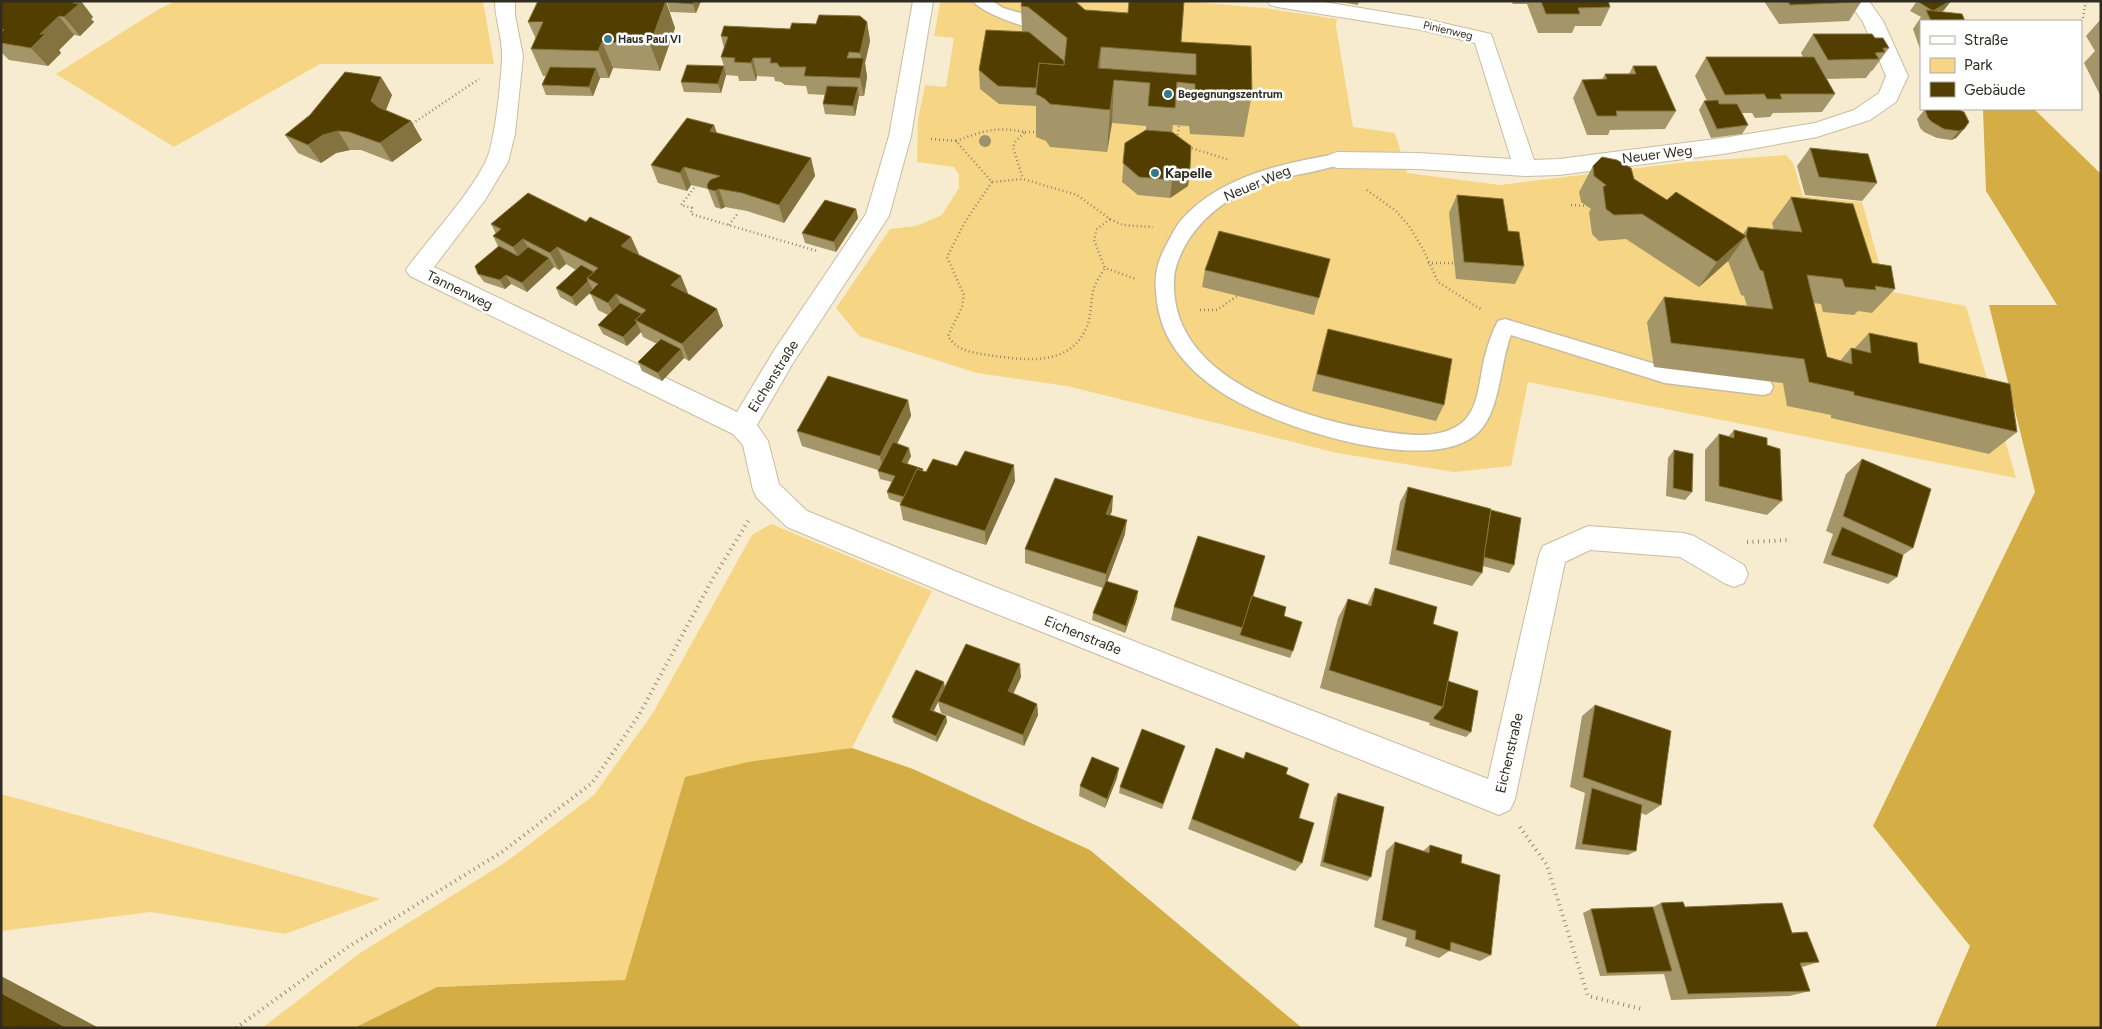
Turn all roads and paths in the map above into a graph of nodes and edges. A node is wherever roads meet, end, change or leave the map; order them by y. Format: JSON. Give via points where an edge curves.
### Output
{"nodes":[{"id":1,"x":505,"y":1,"type":"edge"},
{"id":2,"x":924,"y":1,"type":"edge"},
{"id":3,"x":981,"y":1,"type":"edge"},
{"id":4,"x":1277,"y":1,"type":"edge"},
{"id":5,"x":1858,"y":1,"type":"edge"},
{"id":6,"x":2086,"y":1,"type":"edge"},
{"id":7,"x":2083,"y":18,"type":"dead end"},
{"id":8,"x":1064,"y":31,"type":"edge"},
{"id":9,"x":512,"y":56,"type":"junction"},
{"id":10,"x":1179,"y":126,"type":"edge"},
{"id":11,"x":402,"y":131,"type":"edge"},
{"id":12,"x":1026,"y":132,"type":"junction"},
{"id":13,"x":1036,"y":132,"type":"edge"},
{"id":14,"x":900,"y":136,"type":"junction"},
{"id":15,"x":956,"y":141,"type":"junction"},
{"id":16,"x":1176,"y":143,"type":"edge"},
{"id":17,"x":1185,"y":146,"type":"edge"},
{"id":18,"x":1337,"y":160,"type":"junction"},
{"id":19,"x":1233,"y":161,"type":"dead end"},
{"id":20,"x":1525,"y":168,"type":"junction"},
{"id":21,"x":1023,"y":180,"type":"junction"},
{"id":22,"x":992,"y":182,"type":"junction"},
{"id":23,"x":694,"y":188,"type":"edge"},
{"id":24,"x":1570,"y":205,"type":"dead end"},
{"id":25,"x":1586,"y":206,"type":"dead end"},
{"id":26,"x":738,"y":213,"type":"dead end"},
{"id":27,"x":1110,"y":218,"type":"junction"},
{"id":28,"x":1189,"y":223,"type":"junction"},
{"id":29,"x":729,"y":225,"type":"junction"},
{"id":30,"x":849,"y":260,"type":"junction"},
{"id":31,"x":1428,"y":263,"type":"junction"},
{"id":32,"x":1454,"y":263,"type":"dead end"},
{"id":33,"x":1105,"y":268,"type":"junction"},
{"id":34,"x":1164,"y":284,"type":"junction"},
{"id":35,"x":1237,"y":296,"type":"edge"},
{"id":36,"x":1167,"y":311,"type":"junction"},
{"id":37,"x":1505,"y":326,"type":"junction"},
{"id":38,"x":1762,"y":387,"type":"dead end"},
{"id":39,"x":742,"y":426,"type":"junction"},
{"id":40,"x":767,"y":490,"type":"junction"},
{"id":41,"x":1734,"y":574,"type":"dead end"},
{"id":42,"x":1499,"y":799,"type":"junction"},
{"id":43,"x":1642,"y":1009,"type":"dead end"},
{"id":44,"x":236,"y":1028,"type":"edge"}],
"edges":[{"from":1,"to":9,"type":"street","name":"Tannenweg"},
{"from":2,"to":14,"type":"street","name":"Eichenstraße"},
{"from":3,"to":8,"type":"lane","via":[[997,11]]},
{"from":4,"to":20,"type":"street","name":"Pinienweg","via":[[1421,24],[1484,39]]},
{"from":5,"to":20,"type":"street","name":"Neuer Weg","via":[[1873,21],[1897,76],[1888,97],[1862,115],[1817,130],[1724,146],[1559,167]]},
{"from":6,"to":7,"type":"path"},
{"from":9,"to":11,"type":"path"},
{"from":9,"to":39,"type":"street","name":"Tannenweg","via":[[504,134],[497,162],[478,194],[418,270]]},
{"from":10,"to":16,"type":"path"},
{"from":12,"to":13,"type":"path"},
{"from":12,"to":15,"type":"path","via":[[1002,127],[987,128]]},
{"from":12,"to":21,"type":"path","via":[[1013,147]]},
{"from":14,"to":15,"type":"path"},
{"from":14,"to":30,"type":"street","name":"Eichenstraße","via":[[877,216]]},
{"from":15,"to":22,"type":"path"},
{"from":17,"to":19,"type":"path"},
{"from":18,"to":20,"type":"street","name":"Neuer Weg"},
{"from":18,"to":28,"type":"lane","name":"Neuer Weg","via":[[1294,167],[1235,189],[1209,205]]},
{"from":18,"to":31,"type":"path","via":[[1352,180],[1396,211],[1409,226]]},
{"from":21,"to":22,"type":"path"},
{"from":21,"to":27,"type":"path","via":[[1077,195]]},
{"from":22,"to":33,"type":"path","via":[[965,222],[947,257],[964,295],[948,336],[952,344],[961,350],[993,356],[1058,358],[1073,349],[1087,327],[1095,288]]},
{"from":23,"to":29,"type":"path","via":[[681,205],[692,208],[691,214]]},
{"from":24,"to":25,"type":"path"},
{"from":26,"to":29,"type":"path"},
{"from":27,"to":28,"type":"path","via":[[1139,228]]},
{"from":27,"to":33,"type":"path","via":[[1097,229],[1094,240]]},
{"from":28,"to":34,"type":"lane","name":"Neuer Weg","via":[[1167,259]]},
{"from":29,"to":30,"type":"path"},
{"from":30,"to":39,"type":"street","name":"Eichenstraße","via":[[784,356]]},
{"from":31,"to":32,"type":"path"},
{"from":31,"to":37,"type":"path","via":[[1438,282]]},
{"from":33,"to":34,"type":"path","via":[[1137,280]]},
{"from":34,"to":36,"type":"lane","name":"Neuer Weg"},
{"from":35,"to":36,"type":"path","via":[[1217,310]]},
{"from":36,"to":37,"type":"lane","name":"Neuer Weg","via":[[1183,346],[1213,375],[1251,400],[1289,416],[1355,435],[1414,444],[1444,441],[1466,431],[1481,412]]},
{"from":37,"to":38,"type":"lane","via":[[1665,375]]},
{"from":39,"to":40,"type":"street","name":"Eichenstraße","via":[[755,441]]},
{"from":40,"to":42,"type":"street","name":"Eichenstraße","via":[[797,519]]},
{"from":40,"to":44,"type":"path","via":[[712,580],[639,715],[592,783],[502,852],[348,947]]},
{"from":41,"to":42,"type":"street","name":"Eichenstraße","via":[[1684,545],[1588,538],[1553,555]]},
{"from":42,"to":43,"type":"path","via":[[1547,865],[1588,996]]}]}
